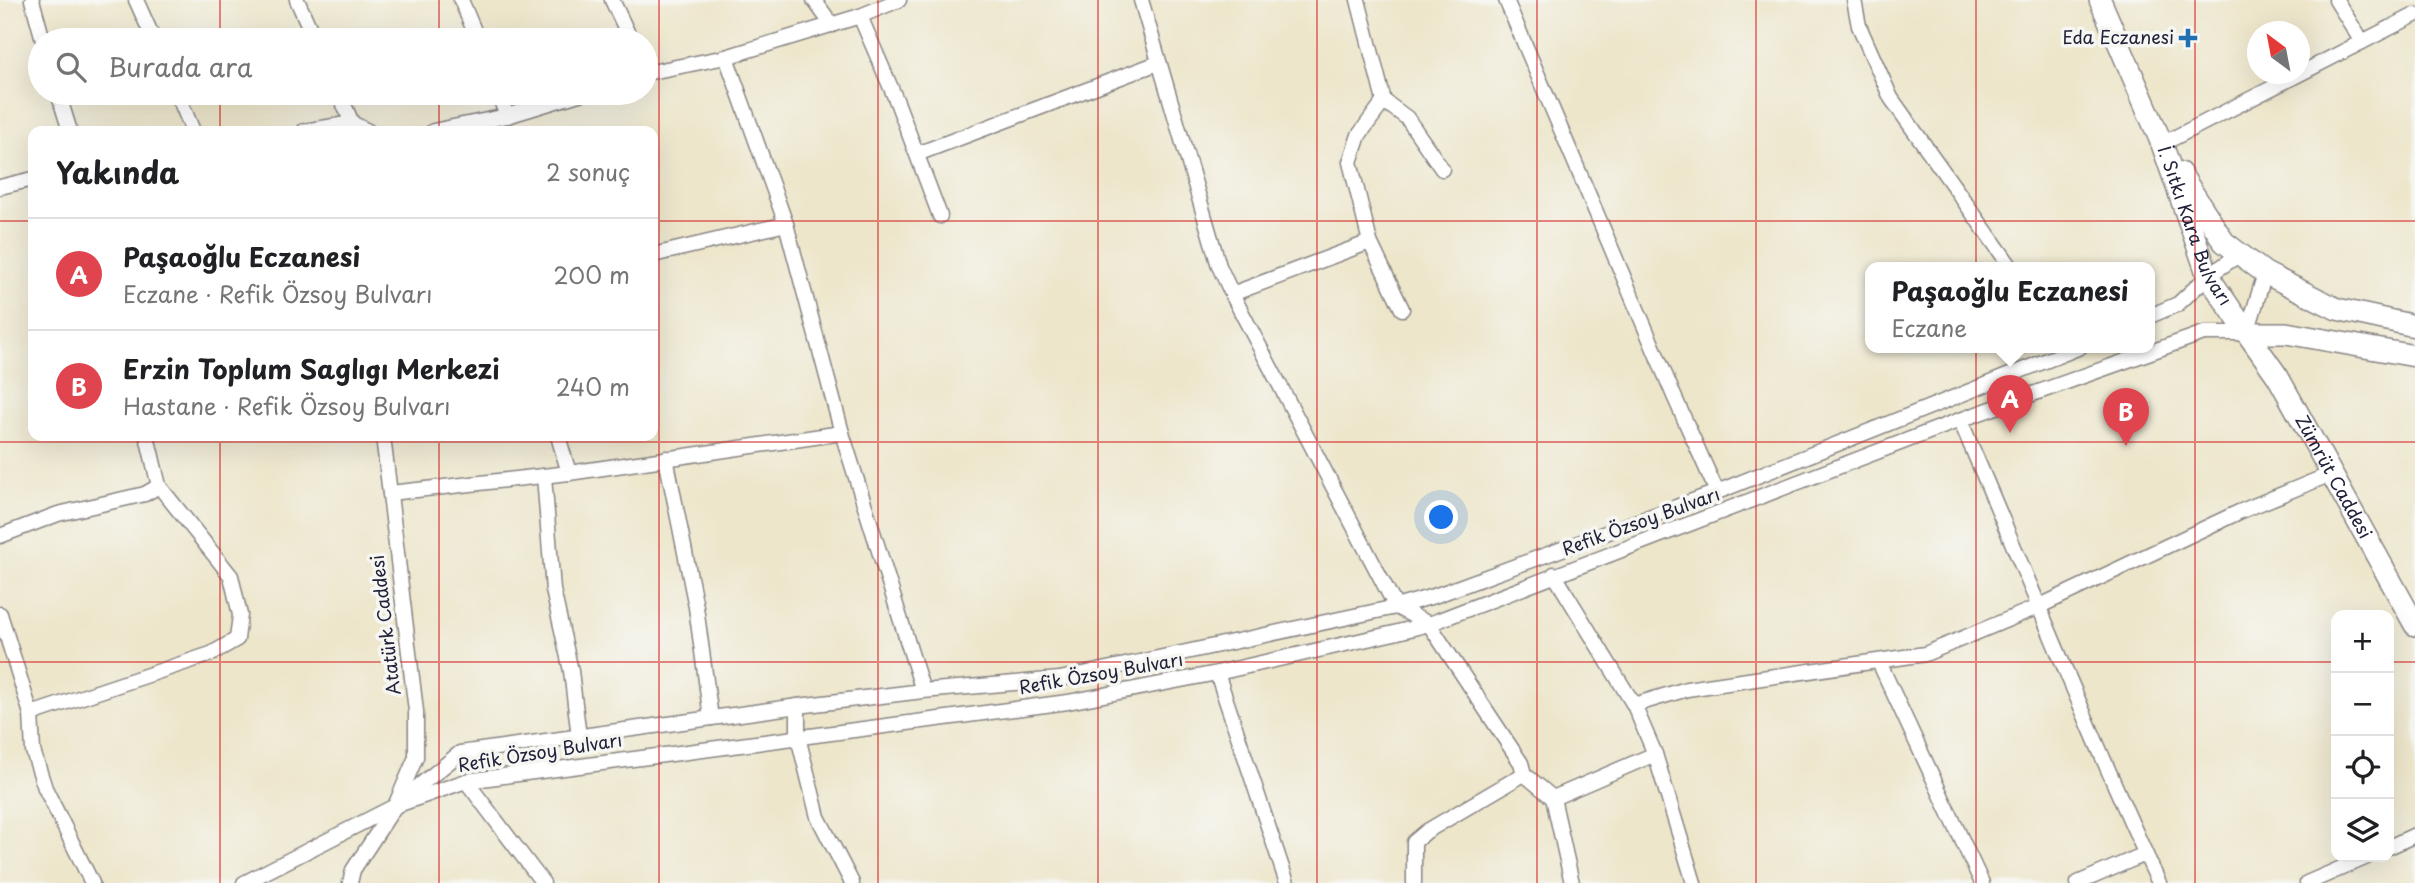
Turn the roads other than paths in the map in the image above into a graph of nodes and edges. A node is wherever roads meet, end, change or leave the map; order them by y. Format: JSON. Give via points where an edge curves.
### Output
{"nodes":[{"id":1,"x":32,"y":0,"type":"edge"},
{"id":2,"x":136,"y":0,"type":"edge"},
{"id":3,"x":297,"y":0,"type":"edge"},
{"id":4,"x":461,"y":0,"type":"edge"},
{"id":5,"x":611,"y":0,"type":"edge"},
{"id":6,"x":814,"y":0,"type":"edge"},
{"id":7,"x":899,"y":0,"type":"edge"},
{"id":8,"x":1141,"y":0,"type":"edge"},
{"id":9,"x":1358,"y":0,"type":"edge"},
{"id":10,"x":1506,"y":0,"type":"edge"},
{"id":11,"x":1854,"y":0,"type":"edge"},
{"id":12,"x":2101,"y":0,"type":"edge"},
{"id":13,"x":2336,"y":0,"type":"edge"},
{"id":14,"x":2415,"y":15,"type":"edge"},
{"id":15,"x":860,"y":16,"type":"junction"},
{"id":16,"x":832,"y":25,"type":"junction"},
{"id":17,"x":40,"y":28,"type":"edge"},
{"id":18,"x":149,"y":28,"type":"edge"},
{"id":19,"x":310,"y":28,"type":"edge"},
{"id":20,"x":473,"y":28,"type":"edge"},
{"id":21,"x":625,"y":28,"type":"edge"},
{"id":22,"x":2362,"y":42,"type":"junction"},
{"id":23,"x":726,"y":57,"type":"junction"},
{"id":24,"x":1158,"y":63,"type":"junction"},
{"id":25,"x":658,"y":70,"type":"edge"},
{"id":26,"x":1384,"y":101,"type":"junction"},
{"id":27,"x":62,"y":105,"type":"edge"},
{"id":28,"x":182,"y":105,"type":"edge"},
{"id":29,"x":344,"y":105,"type":"edge"},
{"id":30,"x":503,"y":105,"type":"edge"},
{"id":31,"x":543,"y":105,"type":"edge"},
{"id":32,"x":507,"y":116,"type":"junction"},
{"id":33,"x":68,"y":126,"type":"edge"},
{"id":34,"x":191,"y":126,"type":"edge"},
{"id":35,"x":353,"y":126,"type":"edge"},
{"id":36,"x":459,"y":126,"type":"edge"},
{"id":37,"x":2162,"y":144,"type":"junction"},
{"id":38,"x":917,"y":154,"type":"junction"},
{"id":39,"x":1442,"y":169,"type":"dead end"},
{"id":40,"x":28,"y":180,"type":"edge"},
{"id":41,"x":0,"y":187,"type":"edge"},
{"id":42,"x":940,"y":216,"type":"dead end"},
{"id":43,"x":786,"y":224,"type":"junction"},
{"id":44,"x":1370,"y":242,"type":"junction"},
{"id":45,"x":658,"y":254,"type":"edge"},
{"id":46,"x":2240,"y":254,"type":"junction"},
{"id":47,"x":2007,"y":262,"type":"edge"},
{"id":48,"x":2265,"y":273,"type":"junction"},
{"id":49,"x":2208,"y":276,"type":"junction"},
{"id":50,"x":1232,"y":295,"type":"junction"},
{"id":51,"x":1402,"y":309,"type":"dead end"},
{"id":52,"x":2155,"y":315,"type":"edge"},
{"id":53,"x":2415,"y":326,"type":"edge"},
{"id":54,"x":2248,"y":333,"type":"junction"},
{"id":55,"x":2155,"y":351,"type":"edge"},
{"id":56,"x":2062,"y":353,"type":"edge"},
{"id":57,"x":2149,"y":353,"type":"edge"},
{"id":58,"x":2415,"y":356,"type":"edge"},
{"id":59,"x":1960,"y":421,"type":"junction"},
{"id":60,"x":842,"y":433,"type":"junction"},
{"id":61,"x":148,"y":441,"type":"edge"},
{"id":62,"x":384,"y":441,"type":"edge"},
{"id":63,"x":559,"y":441,"type":"edge"},
{"id":64,"x":666,"y":458,"type":"junction"},
{"id":65,"x":569,"y":473,"type":"junction"},
{"id":66,"x":2332,"y":474,"type":"junction"},
{"id":67,"x":544,"y":476,"type":"junction"},
{"id":68,"x":159,"y":486,"type":"junction"},
{"id":69,"x":1717,"y":492,"type":"junction"},
{"id":70,"x":390,"y":493,"type":"junction"},
{"id":71,"x":0,"y":536,"type":"edge"},
{"id":72,"x":1554,"y":574,"type":"junction"},
{"id":73,"x":2040,"y":606,"type":"junction"},
{"id":74,"x":1396,"y":607,"type":"junction"},
{"id":75,"x":0,"y":614,"type":"edge"},
{"id":76,"x":1429,"y":624,"type":"junction"},
{"id":77,"x":2415,"y":625,"type":"edge"},
{"id":78,"x":1879,"y":662,"type":"junction"},
{"id":79,"x":1217,"y":673,"type":"junction"},
{"id":80,"x":923,"y":691,"type":"junction"},
{"id":81,"x":1634,"y":705,"type":"junction"},
{"id":82,"x":798,"y":706,"type":"junction"},
{"id":83,"x":31,"y":714,"type":"junction"},
{"id":84,"x":712,"y":718,"type":"junction"},
{"id":85,"x":579,"y":737,"type":"junction"},
{"id":86,"x":798,"y":737,"type":"junction"},
{"id":87,"x":1655,"y":754,"type":"junction"},
{"id":88,"x":1524,"y":774,"type":"junction"},
{"id":89,"x":466,"y":781,"type":"junction"},
{"id":90,"x":1553,"y":798,"type":"junction"},
{"id":91,"x":395,"y":806,"type":"junction"},
{"id":92,"x":2415,"y":835,"type":"edge"},
{"id":93,"x":2394,"y":845,"type":"edge"},
{"id":94,"x":2146,"y":854,"type":"junction"},
{"id":95,"x":2355,"y":862,"type":"edge"},
{"id":96,"x":92,"y":883,"type":"edge"},
{"id":97,"x":244,"y":883,"type":"edge"},
{"id":98,"x":350,"y":883,"type":"edge"},
{"id":99,"x":542,"y":883,"type":"edge"},
{"id":100,"x":852,"y":883,"type":"edge"},
{"id":101,"x":1287,"y":883,"type":"edge"},
{"id":102,"x":1414,"y":883,"type":"edge"},
{"id":103,"x":1572,"y":883,"type":"edge"},
{"id":104,"x":1694,"y":883,"type":"edge"},
{"id":105,"x":1982,"y":883,"type":"edge"},
{"id":106,"x":2078,"y":883,"type":"edge"},
{"id":107,"x":2159,"y":883,"type":"edge"},
{"id":108,"x":2307,"y":883,"type":"edge"}],
"edges":[{"from":1,"to":17,"type":"street"},
{"from":2,"to":18,"type":"street"},
{"from":3,"to":19,"type":"street"},
{"from":4,"to":20,"type":"street"},
{"from":5,"to":21,"type":"street"},
{"from":6,"to":16,"type":"street"},
{"from":7,"to":15,"type":"street"},
{"from":8,"to":24,"type":"street"},
{"from":9,"to":26,"type":"street"},
{"from":10,"to":69,"type":"street"},
{"from":11,"to":47,"type":"street","via":[[1859,26],[1891,98]]},
{"from":12,"to":37,"type":"main road"},
{"from":13,"to":22,"type":"street"},
{"from":14,"to":22,"type":"street"},
{"from":15,"to":16,"type":"street"},
{"from":15,"to":38,"type":"street"},
{"from":16,"to":23,"type":"street"},
{"from":22,"to":37,"type":"street"},
{"from":23,"to":25,"type":"street"},
{"from":23,"to":43,"type":"street"},
{"from":24,"to":38,"type":"street"},
{"from":24,"to":50,"type":"street"},
{"from":26,"to":39,"type":"street","via":[[1407,118]]},
{"from":26,"to":44,"type":"street","via":[[1359,135],[1350,162]]},
{"from":27,"to":33,"type":"street"},
{"from":28,"to":34,"type":"street"},
{"from":29,"to":35,"type":"street"},
{"from":30,"to":32,"type":"street"},
{"from":31,"to":32,"type":"street"},
{"from":32,"to":36,"type":"street"},
{"from":37,"to":46,"type":"main road","name":"İ. Sıtkı Kara Bulvarı","via":[[2224,242]]},
{"from":37,"to":49,"type":"main road","name":"İ. Sıtkı Kara Bulvarı"},
{"from":38,"to":42,"type":"street"},
{"from":40,"to":41,"type":"street"},
{"from":43,"to":45,"type":"street"},
{"from":43,"to":60,"type":"street"},
{"from":44,"to":50,"type":"street"},
{"from":44,"to":51,"type":"street"},
{"from":46,"to":48,"type":"main road","name":"İ. Sıtkı Kara Bulvarı"},
{"from":46,"to":49,"type":"street"},
{"from":48,"to":53,"type":"main road","name":"İ. Sıtkı Kara Bulvarı","via":[[2337,310]]},
{"from":48,"to":54,"type":"street"},
{"from":49,"to":52,"type":"street","via":[[2178,304]]},
{"from":49,"to":54,"type":"main road","name":"İ. Sıtkı Kara Bulvarı"},
{"from":50,"to":74,"type":"street"},
{"from":54,"to":55,"type":"street","name":"Refik Özsoy Bulvarı","via":[[2204,333]]},
{"from":54,"to":58,"type":"main road","via":[[2286,332]]},
{"from":54,"to":66,"type":"main road","name":"Zümrüt Caddesi"},
{"from":56,"to":69,"type":"street","name":"Refik Özsoy Bulvarı"},
{"from":57,"to":59,"type":"street","name":"Refik Özsoy Bulvarı"},
{"from":59,"to":72,"type":"street","name":"Refik Özsoy Bulvarı"},
{"from":59,"to":73,"type":"street"},
{"from":60,"to":64,"type":"street"},
{"from":60,"to":80,"type":"street"},
{"from":61,"to":68,"type":"street"},
{"from":62,"to":70,"type":"street","name":"Atatürk Caddesi"},
{"from":63,"to":65,"type":"street"},
{"from":64,"to":65,"type":"street"},
{"from":64,"to":84,"type":"street","via":[[696,607]]},
{"from":65,"to":67,"type":"street"},
{"from":66,"to":73,"type":"street","via":[[2239,512]]},
{"from":66,"to":77,"type":"main road","name":"Zümrüt Caddesi"},
{"from":67,"to":70,"type":"street"},
{"from":67,"to":85,"type":"street","via":[[553,590],[571,671]]},
{"from":68,"to":71,"type":"street","via":[[145,494],[58,514]]},
{"from":68,"to":83,"type":"street","via":[[231,576],[240,615],[237,639],[211,654]]},
{"from":69,"to":74,"type":"street","name":"Refik Özsoy Bulvarı"},
{"from":70,"to":91,"type":"street","name":"Atatürk Caddesi","via":[[416,723],[416,757]]},
{"from":72,"to":76,"type":"street","name":"Refik Özsoy Bulvarı"},
{"from":72,"to":81,"type":"street"},
{"from":73,"to":78,"type":"street","via":[[1925,654]]},
{"from":73,"to":94,"type":"street"},
{"from":74,"to":76,"type":"street"},
{"from":74,"to":80,"type":"street","name":"Refik Özsoy Bulvarı","via":[[1060,678]]},
{"from":75,"to":83,"type":"street"},
{"from":76,"to":79,"type":"street","name":"Refik Özsoy Bulvarı"},
{"from":76,"to":88,"type":"street"},
{"from":78,"to":81,"type":"street","via":[[1687,689]]},
{"from":78,"to":105,"type":"street"},
{"from":79,"to":86,"type":"street","name":"Refik Özsoy Bulvarı","via":[[1068,702]]},
{"from":79,"to":101,"type":"street"},
{"from":80,"to":82,"type":"street","name":"Refik Özsoy Bulvarı"},
{"from":81,"to":87,"type":"street"},
{"from":82,"to":84,"type":"street","name":"Refik Özsoy Bulvarı"},
{"from":82,"to":86,"type":"street"},
{"from":83,"to":96,"type":"street","via":[[33,751],[45,788]]},
{"from":84,"to":85,"type":"street","name":"Refik Özsoy Bulvarı"},
{"from":85,"to":91,"type":"street","name":"Refik Özsoy Bulvarı","via":[[460,753]]},
{"from":86,"to":89,"type":"street","name":"Refik Özsoy Bulvarı"},
{"from":86,"to":100,"type":"street","via":[[818,817]]},
{"from":87,"to":90,"type":"street"},
{"from":87,"to":104,"type":"street"},
{"from":88,"to":90,"type":"street"},
{"from":88,"to":102,"type":"street","via":[[1414,842]]},
{"from":89,"to":91,"type":"street","name":"Refik Özsoy Bulvarı"},
{"from":89,"to":99,"type":"street"},
{"from":90,"to":103,"type":"street"},
{"from":91,"to":97,"type":"street"},
{"from":91,"to":98,"type":"street","via":[[353,870]]},
{"from":92,"to":93,"type":"street"},
{"from":94,"to":106,"type":"street"},
{"from":94,"to":107,"type":"street"},
{"from":95,"to":108,"type":"street"}]}
